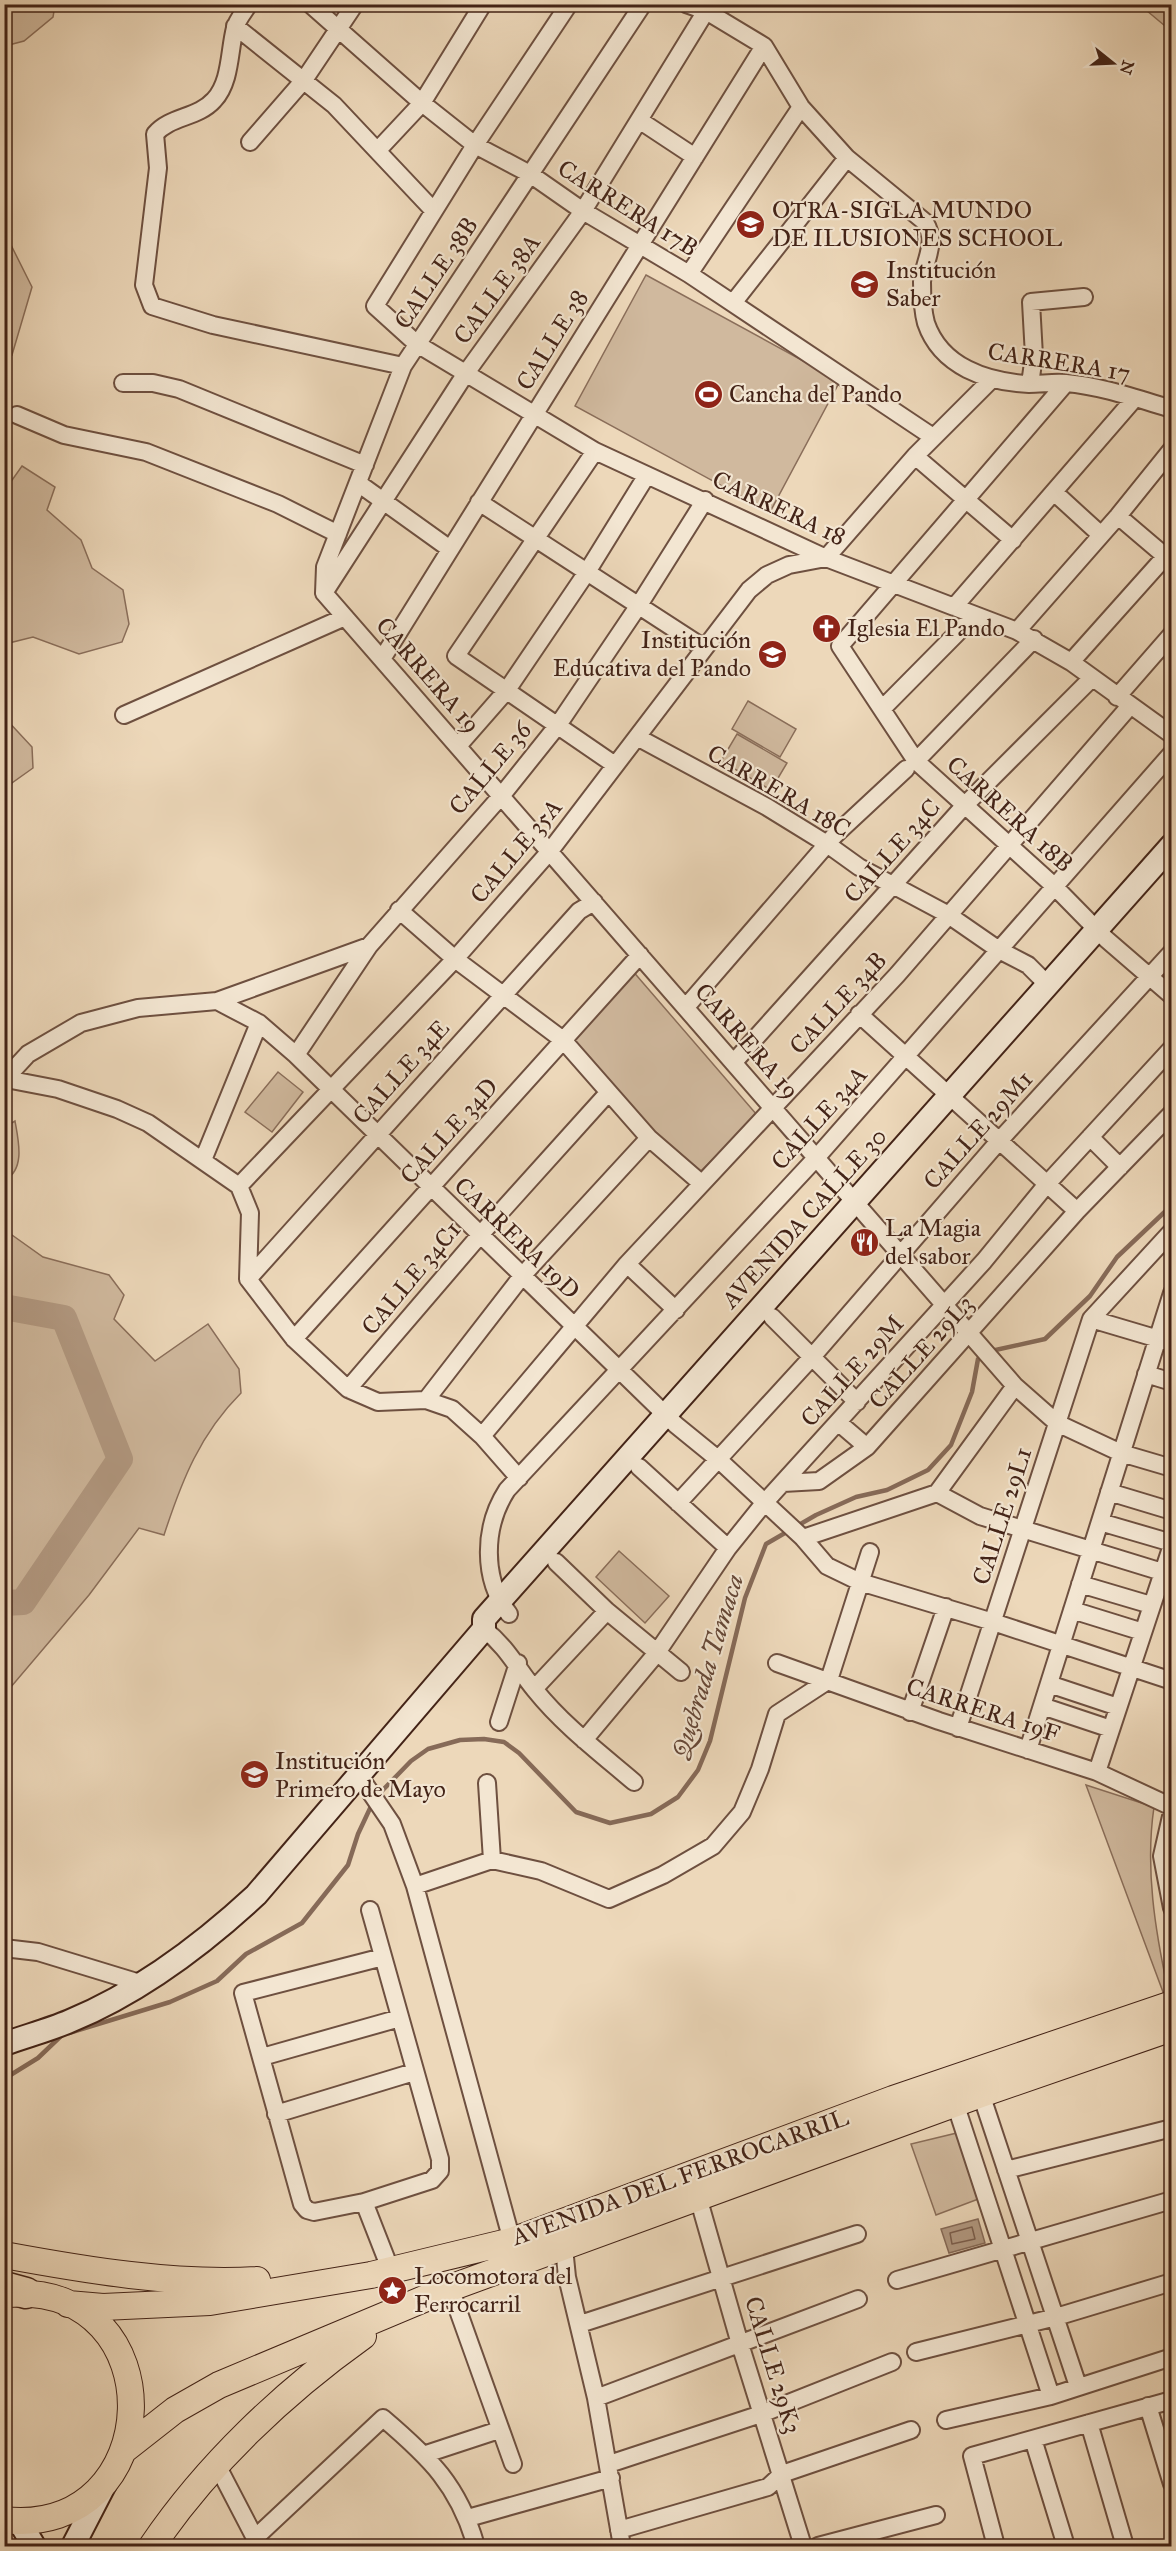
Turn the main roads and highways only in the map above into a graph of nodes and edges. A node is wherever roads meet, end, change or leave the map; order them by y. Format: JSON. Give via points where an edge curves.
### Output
{"nodes":[{"id":1,"x":1172,"y":845,"type":"edge"},
{"id":2,"x":1172,"y":865,"type":"edge"},
{"id":3,"x":1101,"y":934,"type":"junction"},
{"id":4,"x":954,"y":1101,"type":"junction"},
{"id":5,"x":860,"y":1207,"type":"junction"},
{"id":6,"x":670,"y":1420,"type":"junction"},
{"id":7,"x":505,"y":1608,"type":"junction"},
{"id":8,"x":1171,"y":2008,"type":"edge"},
{"id":9,"x":1142,"y":2038,"type":"junction"},
{"id":10,"x":4,"y":2044,"type":"edge"},
{"id":11,"x":1172,"y":2044,"type":"edge"},
{"id":12,"x":4,"y":2255,"type":"edge"},
{"id":13,"x":381,"y":2273,"type":"junction"},
{"id":14,"x":12,"y":2292,"type":"edge"},
{"id":15,"x":68,"y":2304,"type":"junction"},
{"id":16,"x":408,"y":2305,"type":"junction"},
{"id":17,"x":124,"y":2450,"type":"junction"},
{"id":18,"x":108,"y":2478,"type":"junction"},
{"id":19,"x":12,"y":2521,"type":"edge"},
{"id":20,"x":34,"y":2547,"type":"edge"},
{"id":21,"x":73,"y":2547,"type":"edge"},
{"id":22,"x":152,"y":2547,"type":"edge"}],
"edges":[{"from":1,"to":3,"type":"main road","name":"AVENIDA CALLE 30"},
{"from":2,"to":3,"type":"main road","name":"AVENIDA CALLE 30"},
{"from":3,"to":4,"type":"main road","name":"AVENIDA CALLE 30"},
{"from":3,"to":4,"type":"main road","name":"AVENIDA CALLE 30","via":[[1047,984]]},
{"from":4,"to":5,"type":"main road","name":"AVENIDA CALLE 30"},
{"from":5,"to":6,"type":"main road","name":"AVENIDA CALLE 30"},
{"from":5,"to":6,"type":"main road","name":"AVENIDA CALLE 30","via":[[772,1317]]},
{"from":6,"to":7,"type":"main road","name":"AVENIDA CALLE 30"},
{"from":6,"to":7,"type":"main road","name":"AVENIDA CALLE 30","via":[[639,1467],[556,1562]]},
{"from":7,"to":10,"type":"main road","name":"AVENIDA CALLE 30","via":[[497,1628],[484,1629],[365,1784],[218,1930],[143,1984],[70,2021]]},
{"from":8,"to":9,"type":"main road","name":"AVENIDA DEL FERROCARRIL"},
{"from":8,"to":13,"type":"main road","name":"AVENIDA DEL FERROCARRIL","via":[[893,2099],[512,2241]]},
{"from":9,"to":11,"type":"main road"},
{"from":9,"to":16,"type":"main road","name":"AVENIDA DEL FERROCARRIL"},
{"from":12,"to":13,"type":"main road","via":[[76,2269],[223,2282]]},
{"from":13,"to":15,"type":"main road","name":"AVENIDA DEL FERROCARRIL","via":[[210,2302],[103,2307]]},
{"from":14,"to":15,"type":"main road"},
{"from":15,"to":17,"type":"main road","via":[[92,2319],[112,2340],[125,2366],[132,2394],[132,2422]]},
{"from":16,"to":17,"type":"main road","name":"AVENIDA DEL FERROCARRIL","via":[[219,2385],[175,2410]]},
{"from":16,"to":22,"type":"main road","via":[[276,2407],[217,2465]]},
{"from":17,"to":18,"type":"main road"},
{"from":18,"to":19,"type":"main road","via":[[83,2501],[52,2516]]},
{"from":18,"to":21,"type":"main road"},
{"from":19,"to":20,"type":"main road"}]}
